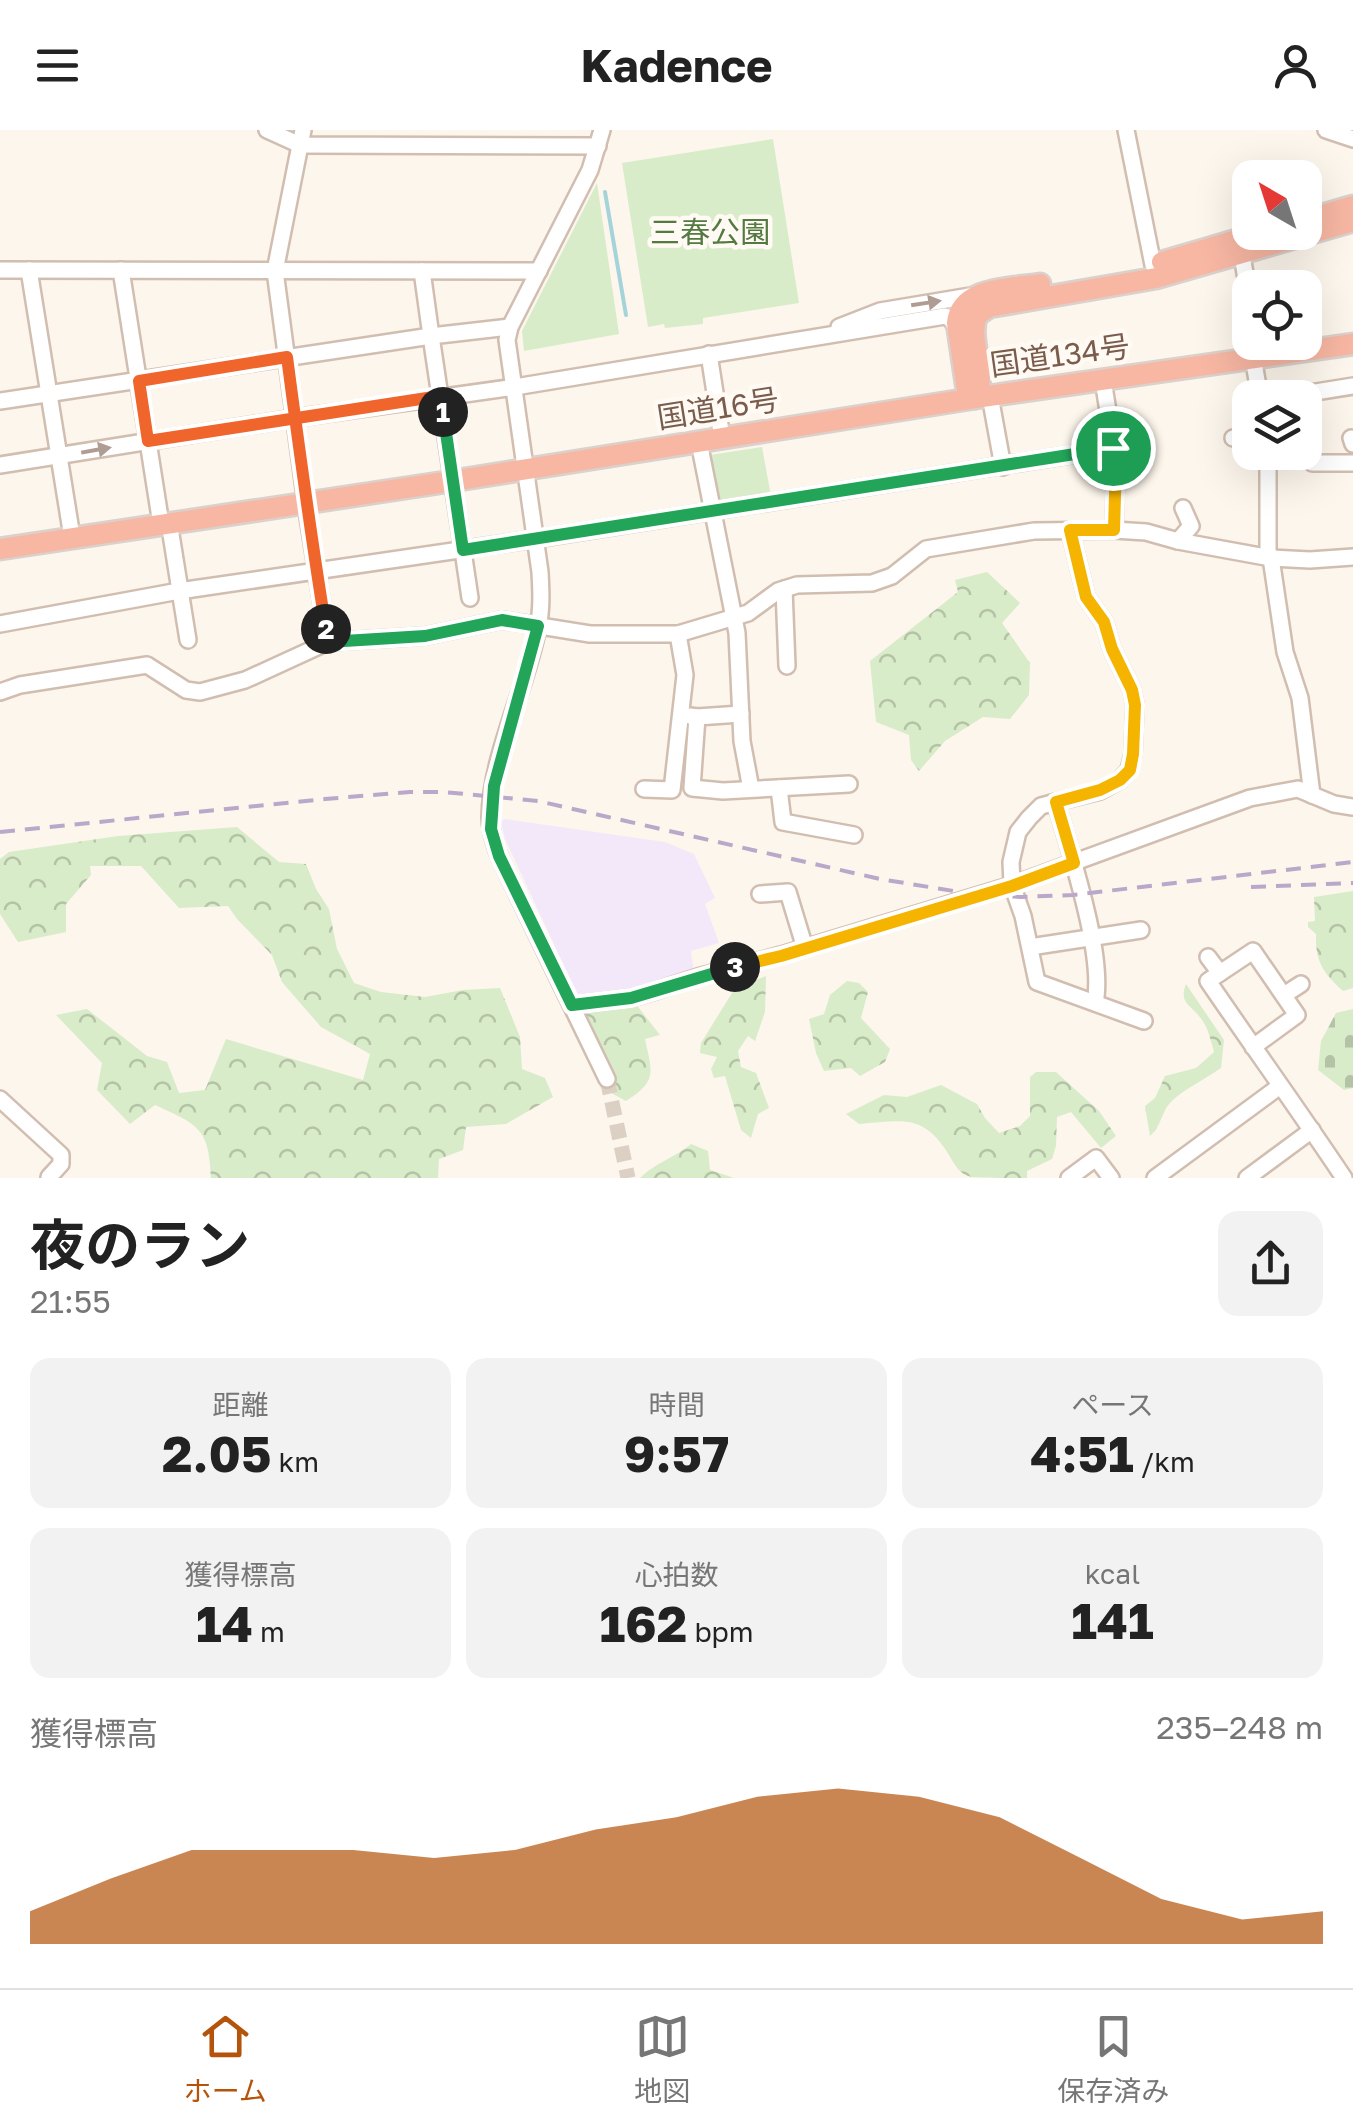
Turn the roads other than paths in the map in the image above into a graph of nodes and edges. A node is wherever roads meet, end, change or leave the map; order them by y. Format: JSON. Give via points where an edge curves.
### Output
{"nodes":[{"id":1,"x":267,"y":130,"type":"edge"},
{"id":2,"x":1126,"y":130,"type":"edge"},
{"id":3,"x":1326,"y":130,"type":"edge"},
{"id":4,"x":302,"y":138,"type":"edge"},
{"id":5,"x":600,"y":138,"type":"edge"},
{"id":6,"x":1353,"y":138,"type":"edge"},
{"id":7,"x":1353,"y":206,"type":"edge"},
{"id":8,"x":1322,"y":215,"type":"edge"},
{"id":9,"x":1353,"y":221,"type":"edge"},
{"id":10,"x":1232,"y":242,"type":"edge"},
{"id":11,"x":1242,"y":255,"type":"junction"},
{"id":12,"x":1153,"y":265,"type":"junction"},
{"id":13,"x":0,"y":270,"type":"edge"},
{"id":14,"x":30,"y":270,"type":"junction"},
{"id":15,"x":121,"y":270,"type":"junction"},
{"id":16,"x":1244,"y":270,"type":"edge"},
{"id":17,"x":275,"y":271,"type":"junction"},
{"id":18,"x":422,"y":271,"type":"junction"},
{"id":19,"x":538,"y":271,"type":"junction"},
{"id":20,"x":976,"y":295,"type":"junction"},
{"id":21,"x":510,"y":326,"type":"junction"},
{"id":22,"x":957,"y":329,"type":"junction"},
{"id":23,"x":1353,"y":331,"type":"edge"},
{"id":24,"x":431,"y":336,"type":"junction"},
{"id":25,"x":1322,"y":336,"type":"edge"},
{"id":26,"x":812,"y":337,"type":"junction"},
{"id":27,"x":1353,"y":344,"type":"edge"},
{"id":28,"x":1322,"y":345,"type":"edge"},
{"id":29,"x":1232,"y":351,"type":"edge"},
{"id":30,"x":1232,"y":353,"type":"edge"},
{"id":31,"x":709,"y":354,"type":"junction"},
{"id":32,"x":287,"y":357,"type":"junction"},
{"id":33,"x":1103,"y":380,"type":"junction"},
{"id":34,"x":139,"y":381,"type":"junction"},
{"id":35,"x":1353,"y":386,"type":"edge"},
{"id":36,"x":515,"y":387,"type":"junction"},
{"id":37,"x":1322,"y":391,"type":"edge"},
{"id":38,"x":978,"y":393,"type":"junction"},
{"id":39,"x":49,"y":394,"type":"junction"},
{"id":40,"x":440,"y":396,"type":"junction"},
{"id":41,"x":0,"y":401,"type":"edge"},
{"id":42,"x":295,"y":418,"type":"junction"},
{"id":43,"x":721,"y":432,"type":"junction"},
{"id":44,"x":148,"y":441,"type":"junction"},
{"id":45,"x":700,"y":442,"type":"junction"},
{"id":46,"x":1142,"y":453,"type":"dead end"},
{"id":47,"x":1114,"y":455,"type":"junction"},
{"id":48,"x":59,"y":456,"type":"junction"},
{"id":49,"x":1322,"y":462,"type":"edge"},
{"id":50,"x":524,"y":463,"type":"junction"},
{"id":51,"x":1353,"y":463,"type":"edge"},
{"id":52,"x":0,"y":465,"type":"edge"},
{"id":53,"x":1002,"y":467,"type":"junction"},
{"id":54,"x":1268,"y":470,"type":"edge"},
{"id":55,"x":451,"y":474,"type":"junction"},
{"id":56,"x":305,"y":497,"type":"junction"},
{"id":57,"x":1182,"y":508,"type":"dead end"},
{"id":58,"x":712,"y":511,"type":"junction"},
{"id":59,"x":164,"y":520,"type":"junction"},
{"id":60,"x":1070,"y":530,"type":"junction"},
{"id":61,"x":1114,"y":530,"type":"junction"},
{"id":62,"x":71,"y":532,"type":"junction"},
{"id":63,"x":0,"y":538,"type":"edge"},
{"id":64,"x":535,"y":539,"type":"junction"},
{"id":65,"x":1178,"y":541,"type":"junction"},
{"id":66,"x":0,"y":549,"type":"edge"},
{"id":67,"x":463,"y":550,"type":"junction"},
{"id":68,"x":1271,"y":558,"type":"junction"},
{"id":69,"x":1353,"y":558,"type":"edge"},
{"id":70,"x":316,"y":571,"type":"junction"},
{"id":71,"x":784,"y":589,"type":"junction"},
{"id":72,"x":179,"y":591,"type":"junction"},
{"id":73,"x":470,"y":598,"type":"dead end"},
{"id":74,"x":734,"y":618,"type":"junction"},
{"id":75,"x":0,"y":624,"type":"edge"},
{"id":76,"x":538,"y":626,"type":"junction"},
{"id":77,"x":678,"y":634,"type":"junction"},
{"id":78,"x":188,"y":640,"type":"dead end"},
{"id":79,"x":328,"y":642,"type":"junction"},
{"id":80,"x":787,"y":666,"type":"dead end"},
{"id":81,"x":0,"y":692,"type":"edge"},
{"id":82,"x":682,"y":704,"type":"junction"},
{"id":83,"x":741,"y":714,"type":"junction"},
{"id":84,"x":697,"y":718,"type":"junction"},
{"id":85,"x":850,"y":784,"type":"dead end"},
{"id":86,"x":778,"y":788,"type":"junction"},
{"id":87,"x":644,"y":789,"type":"dead end"},
{"id":88,"x":751,"y":789,"type":"junction"},
{"id":89,"x":1312,"y":796,"type":"junction"},
{"id":90,"x":1056,"y":802,"type":"junction"},
{"id":91,"x":1353,"y":807,"type":"edge"},
{"id":92,"x":854,"y":835,"type":"dead end"},
{"id":93,"x":1074,"y":863,"type":"junction"},
{"id":94,"x":1012,"y":886,"type":"junction"},
{"id":95,"x":760,"y":894,"type":"dead end"},
{"id":96,"x":1141,"y":930,"type":"dead end"},
{"id":97,"x":1091,"y":936,"type":"junction"},
{"id":98,"x":804,"y":948,"type":"junction"},
{"id":99,"x":1030,"y":948,"type":"junction"},
{"id":100,"x":1208,"y":956,"type":"dead end"},
{"id":101,"x":1220,"y":973,"type":"junction"},
{"id":102,"x":1301,"y":984,"type":"dead end"},
{"id":103,"x":1284,"y":996,"type":"junction"},
{"id":104,"x":1095,"y":1002,"type":"junction"},
{"id":105,"x":572,"y":1005,"type":"junction"},
{"id":106,"x":1144,"y":1021,"type":"dead end"},
{"id":107,"x":1253,"y":1047,"type":"junction"},
{"id":108,"x":607,"y":1079,"type":"tunnel mouth"},
{"id":109,"x":1280,"y":1086,"type":"junction"},
{"id":110,"x":0,"y":1100,"type":"edge"},
{"id":111,"x":1312,"y":1130,"type":"junction"},
{"id":112,"x":49,"y":1176,"type":"edge"},
{"id":113,"x":1069,"y":1178,"type":"edge"},
{"id":114,"x":1111,"y":1178,"type":"edge"},
{"id":115,"x":1156,"y":1178,"type":"edge"},
{"id":116,"x":1247,"y":1178,"type":"edge"},
{"id":117,"x":1344,"y":1178,"type":"edge"}],
"edges":[{"from":1,"to":4,"type":"street"},
{"from":2,"to":12,"type":"street"},
{"from":3,"to":6,"type":"street"},
{"from":4,"to":5,"type":"street"},
{"from":4,"to":17,"type":"street"},
{"from":5,"to":19,"type":"street"},
{"from":7,"to":8,"type":"highway"},
{"from":9,"to":11,"type":"highway"},
{"from":10,"to":12,"type":"highway"},
{"from":11,"to":16,"type":"street"},
{"from":11,"to":38,"type":"highway","via":[[1156,278],[989,307],[977,314],[973,328]]},
{"from":12,"to":20,"type":"highway"},
{"from":13,"to":14,"type":"street"},
{"from":14,"to":15,"type":"street"},
{"from":14,"to":39,"type":"street"},
{"from":15,"to":17,"type":"street"},
{"from":15,"to":34,"type":"street"},
{"from":17,"to":18,"type":"street"},
{"from":17,"to":32,"type":"street"},
{"from":18,"to":19,"type":"street"},
{"from":18,"to":24,"type":"street"},
{"from":19,"to":21,"type":"street"},
{"from":20,"to":22,"type":"highway","via":[[959,311]]},
{"from":26,"to":20,"type":"street","one_way":true,"via":[[880,310]]},
{"from":21,"to":24,"type":"street"},
{"from":21,"to":36,"type":"street"},
{"from":22,"to":26,"type":"street","via":[[944,316]]},
{"from":22,"to":38,"type":"highway"},
{"from":23,"to":25,"type":"highway"},
{"from":24,"to":32,"type":"street"},
{"from":24,"to":40,"type":"street"},
{"from":26,"to":31,"type":"street"},
{"from":27,"to":28,"type":"highway","name":"国道134号"},
{"from":29,"to":38,"type":"highway","name":"国道134号"},
{"from":30,"to":33,"type":"highway","name":"国道134号"},
{"from":31,"to":36,"type":"street"},
{"from":31,"to":43,"type":"street"},
{"from":32,"to":34,"type":"street"},
{"from":32,"to":42,"type":"street"},
{"from":33,"to":38,"type":"highway","name":"国道134号"},
{"from":33,"to":47,"type":"street"},
{"from":34,"to":39,"type":"street"},
{"from":34,"to":44,"type":"street"},
{"from":35,"to":37,"type":"street"},
{"from":36,"to":40,"type":"street"},
{"from":36,"to":50,"type":"street"},
{"from":38,"to":43,"type":"highway","name":"国道16号"},
{"from":38,"to":53,"type":"street"},
{"from":39,"to":41,"type":"street"},
{"from":39,"to":48,"type":"street"},
{"from":40,"to":42,"type":"street"},
{"from":40,"to":55,"type":"street"},
{"from":42,"to":44,"type":"street"},
{"from":42,"to":56,"type":"street"},
{"from":43,"to":45,"type":"highway","name":"国道16号"},
{"from":43,"to":50,"type":"highway","name":"国道16号"},
{"from":48,"to":44,"type":"street","one_way":true},
{"from":44,"to":59,"type":"street"},
{"from":45,"to":50,"type":"highway","name":"国道16号"},
{"from":45,"to":58,"type":"street"},
{"from":46,"to":47,"type":"street"},
{"from":47,"to":53,"type":"street"},
{"from":47,"to":61,"type":"street"},
{"from":48,"to":52,"type":"street"},
{"from":48,"to":62,"type":"street"},
{"from":49,"to":51,"type":"street"},
{"from":50,"to":55,"type":"highway","name":"国道16号"},
{"from":50,"to":64,"type":"street"},
{"from":53,"to":58,"type":"street"},
{"from":54,"to":68,"type":"street"},
{"from":55,"to":56,"type":"highway","name":"国道16号"},
{"from":55,"to":67,"type":"street"},
{"from":56,"to":59,"type":"highway","name":"国道16号"},
{"from":56,"to":70,"type":"street"},
{"from":57,"to":65,"type":"street","via":[[1191,526]]},
{"from":58,"to":64,"type":"street"},
{"from":58,"to":74,"type":"street"},
{"from":59,"to":62,"type":"highway","name":"国道16号"},
{"from":59,"to":72,"type":"street"},
{"from":60,"to":61,"type":"street"},
{"from":60,"to":71,"type":"street","via":[[926,550],[872,583]]},
{"from":60,"to":90,"type":"street","via":[[1086,597],[1104,622],[1132,690],[1133,754],[1120,780]]},
{"from":61,"to":65,"type":"street"},
{"from":62,"to":63,"type":"highway","name":"国道16号"},
{"from":62,"to":66,"type":"highway","name":"国道16号"},
{"from":64,"to":67,"type":"street"},
{"from":64,"to":76,"type":"street"},
{"from":65,"to":68,"type":"street"},
{"from":67,"to":70,"type":"street"},
{"from":67,"to":73,"type":"street"},
{"from":68,"to":69,"type":"street"},
{"from":68,"to":89,"type":"street"},
{"from":70,"to":72,"type":"street"},
{"from":70,"to":79,"type":"street"},
{"from":71,"to":74,"type":"street"},
{"from":71,"to":80,"type":"street"},
{"from":72,"to":75,"type":"street"},
{"from":72,"to":78,"type":"street"},
{"from":74,"to":77,"type":"street"},
{"from":74,"to":83,"type":"street"},
{"from":76,"to":77,"type":"street"},
{"from":76,"to":79,"type":"street","via":[[502,620],[425,636]]},
{"from":76,"to":105,"type":"street","via":[[494,786],[491,829]]},
{"from":77,"to":82,"type":"street"},
{"from":79,"to":81,"type":"street","via":[[200,692],[147,665]]},
{"from":82,"to":84,"type":"street"},
{"from":82,"to":87,"type":"street","via":[[672,790]]},
{"from":83,"to":84,"type":"street"},
{"from":83,"to":88,"type":"street"},
{"from":84,"to":88,"type":"street","via":[[692,788]]},
{"from":85,"to":86,"type":"street"},
{"from":86,"to":88,"type":"street"},
{"from":86,"to":92,"type":"street","via":[[783,822]]},
{"from":89,"to":91,"type":"street"},
{"from":89,"to":93,"type":"street","via":[[1298,790],[1233,803]]},
{"from":90,"to":93,"type":"street"},
{"from":90,"to":94,"type":"street","via":[[1041,806],[1018,832]]},
{"from":93,"to":94,"type":"street"},
{"from":93,"to":97,"type":"street"},
{"from":94,"to":98,"type":"street"},
{"from":94,"to":99,"type":"street"},
{"from":95,"to":98,"type":"street","via":[[788,892]]},
{"from":96,"to":97,"type":"street"},
{"from":97,"to":99,"type":"street"},
{"from":97,"to":104,"type":"street","via":[[1099,984]]},
{"from":98,"to":105,"type":"street","via":[[631,998]]},
{"from":99,"to":104,"type":"street","via":[[1037,982]]},
{"from":100,"to":101,"type":"street"},
{"from":101,"to":103,"type":"street","via":[[1253,951]]},
{"from":101,"to":107,"type":"street","via":[[1208,981]]},
{"from":102,"to":103,"type":"street"},
{"from":103,"to":107,"type":"street","via":[[1297,1016]]},
{"from":104,"to":106,"type":"street"},
{"from":105,"to":108,"type":"street"},
{"from":107,"to":109,"type":"street"},
{"from":109,"to":111,"type":"street"},
{"from":109,"to":115,"type":"street"},
{"from":110,"to":112,"type":"street","via":[[42,1146],[61,1155]]},
{"from":111,"to":116,"type":"street"},
{"from":111,"to":117,"type":"street"},
{"from":113,"to":114,"type":"street","via":[[1096,1158]]}]}
